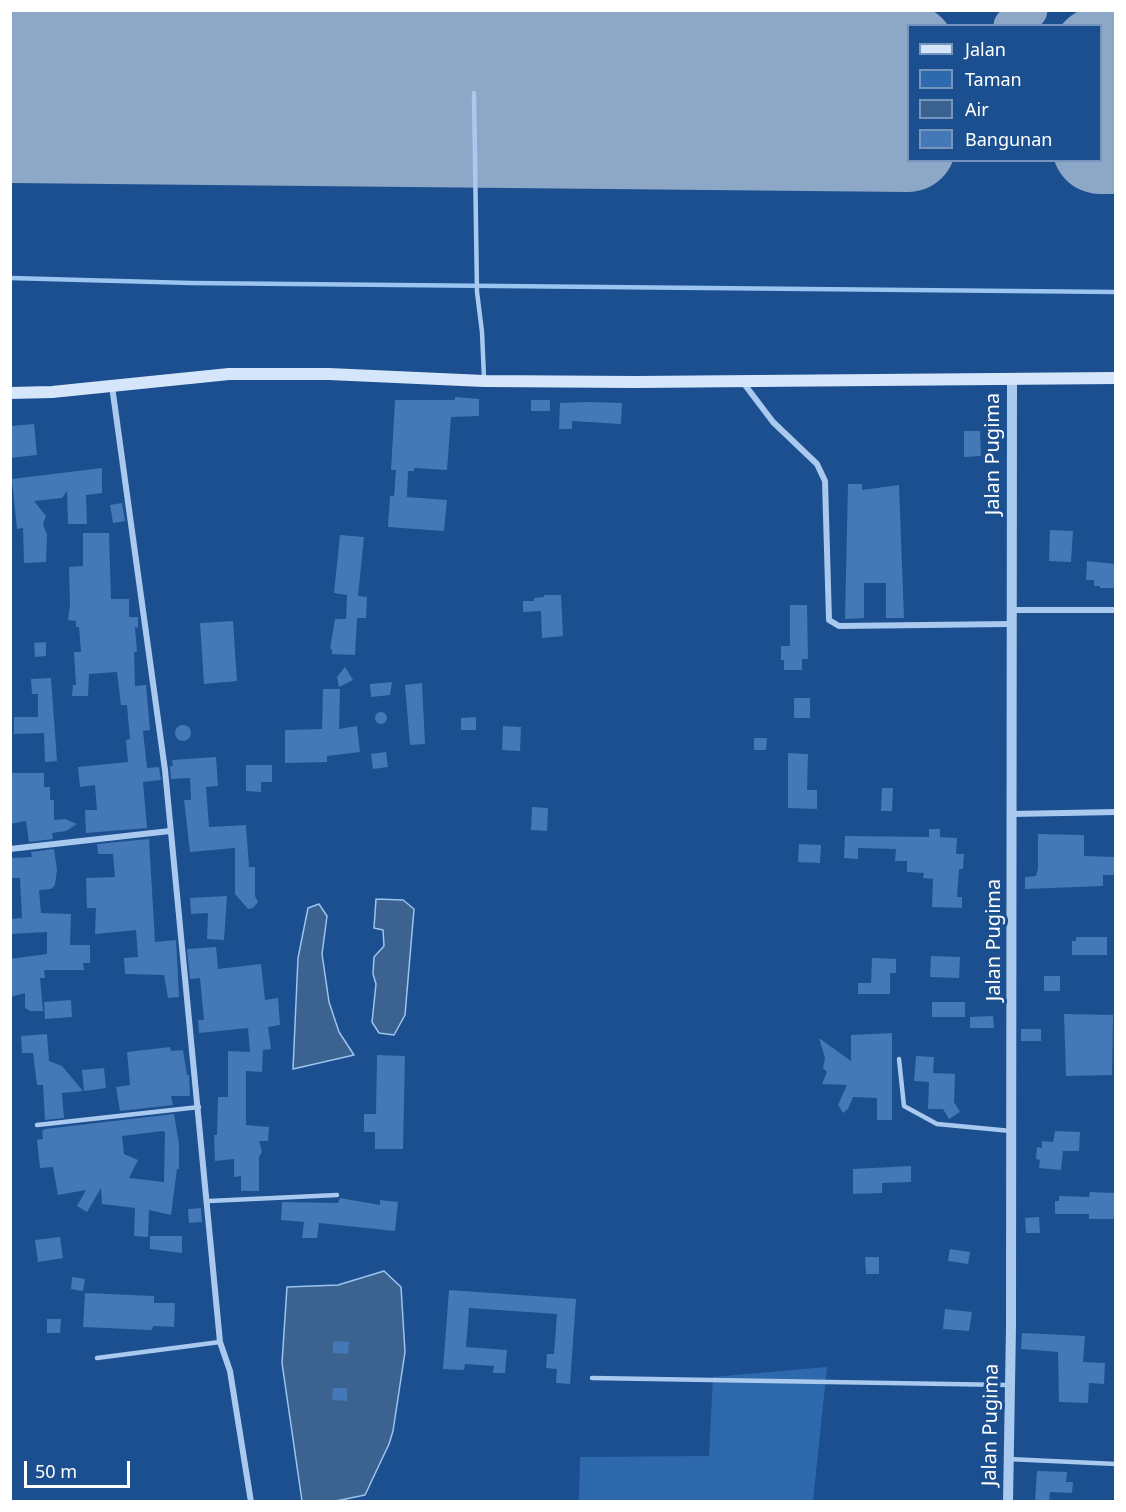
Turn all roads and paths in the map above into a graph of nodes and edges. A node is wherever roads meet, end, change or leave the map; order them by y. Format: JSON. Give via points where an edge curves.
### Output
{"nodes":[{"id":1,"x":474,"y":93,"type":"dead end"},
{"id":2,"x":1011,"y":378,"type":"junction"},
{"id":3,"x":1116,"y":378,"type":"edge"},
{"id":4,"x":484,"y":381,"type":"junction"},
{"id":5,"x":742,"y":381,"type":"junction"},
{"id":6,"x":112,"y":385,"type":"junction"},
{"id":7,"x":10,"y":393,"type":"edge"},
{"id":8,"x":1011,"y":610,"type":"junction"},
{"id":9,"x":1116,"y":610,"type":"edge"},
{"id":10,"x":1010,"y":624,"type":"junction"},
{"id":11,"x":1116,"y":812,"type":"edge"},
{"id":12,"x":1011,"y":814,"type":"junction"},
{"id":13,"x":170,"y":831,"type":"junction"},
{"id":14,"x":10,"y":849,"type":"edge"},
{"id":15,"x":899,"y":1059,"type":"dead end"},
{"id":16,"x":200,"y":1107,"type":"junction"},
{"id":17,"x":37,"y":1125,"type":"dead end"},
{"id":18,"x":1011,"y":1131,"type":"junction"},
{"id":19,"x":337,"y":1195,"type":"dead end"},
{"id":20,"x":209,"y":1201,"type":"junction"},
{"id":21,"x":220,"y":1342,"type":"junction"},
{"id":22,"x":97,"y":1358,"type":"dead end"},
{"id":23,"x":592,"y":1378,"type":"dead end"},
{"id":24,"x":1008,"y":1385,"type":"junction"},
{"id":25,"x":1008,"y":1459,"type":"junction"},
{"id":26,"x":1116,"y":1464,"type":"edge"},
{"id":27,"x":251,"y":1502,"type":"edge"},
{"id":28,"x":1008,"y":1502,"type":"edge"}],
"edges":[{"from":1,"to":4,"type":"lane","via":[[477,292]]},
{"from":2,"to":3,"type":"main road"},
{"from":2,"to":5,"type":"main road"},
{"from":2,"to":8,"type":"street","name":"Jalan Pugima"},
{"from":4,"to":5,"type":"main road"},
{"from":4,"to":6,"type":"main road","via":[[229,374]]},
{"from":5,"to":10,"type":"street","via":[[773,422],[818,464],[825,481],[829,620],[839,626]]},
{"from":6,"to":7,"type":"main road"},
{"from":6,"to":13,"type":"street"},
{"from":8,"to":9,"type":"street"},
{"from":8,"to":10,"type":"street","name":"Jalan Pugima"},
{"from":10,"to":12,"type":"street","name":"Jalan Pugima"},
{"from":11,"to":12,"type":"street"},
{"from":12,"to":18,"type":"street","name":"Jalan Pugima"},
{"from":13,"to":14,"type":"street"},
{"from":13,"to":16,"type":"street"},
{"from":15,"to":18,"type":"lane","via":[[904,1106],[937,1124]]},
{"from":16,"to":17,"type":"lane"},
{"from":16,"to":20,"type":"street"},
{"from":18,"to":24,"type":"street","name":"Jalan Pugima"},
{"from":19,"to":20,"type":"lane"},
{"from":20,"to":21,"type":"street"},
{"from":21,"to":22,"type":"lane"},
{"from":21,"to":27,"type":"street","via":[[230,1371]]},
{"from":23,"to":24,"type":"lane"},
{"from":24,"to":25,"type":"street","name":"Jalan Pugima"},
{"from":25,"to":26,"type":"lane"},
{"from":25,"to":28,"type":"street","name":"Jalan Pugima"}]}
